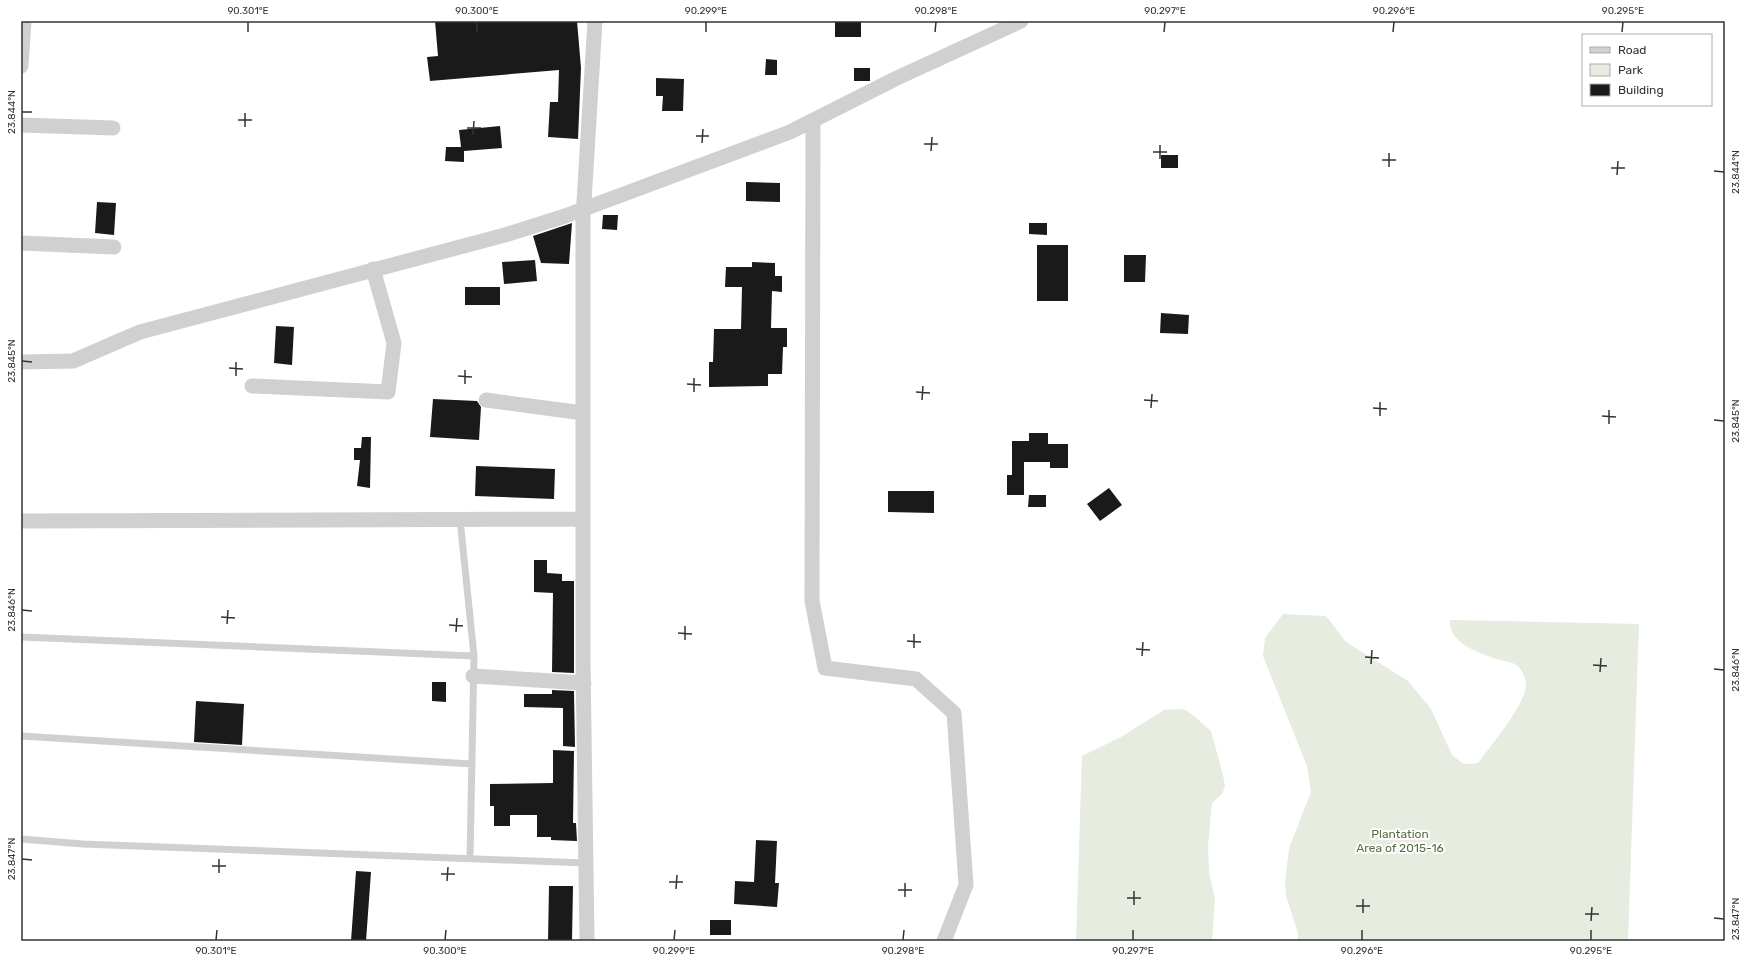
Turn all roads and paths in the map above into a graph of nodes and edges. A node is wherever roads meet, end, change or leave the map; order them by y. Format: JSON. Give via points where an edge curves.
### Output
{"nodes":[{"id":1,"x":24,"y":21,"type":"edge"},
{"id":2,"x":595,"y":21,"type":"edge"},
{"id":3,"x":1021,"y":21,"type":"edge"},
{"id":4,"x":22,"y":41,"type":"edge"},
{"id":5,"x":21,"y":66,"type":"edge"},
{"id":6,"x":812,"y":121,"type":"junction"},
{"id":7,"x":21,"y":125,"type":"edge"},
{"id":8,"x":113,"y":128,"type":"dead end"},
{"id":9,"x":584,"y":208,"type":"junction"},
{"id":10,"x":21,"y":243,"type":"edge"},
{"id":11,"x":114,"y":247,"type":"dead end"},
{"id":12,"x":373,"y":269,"type":"junction"},
{"id":13,"x":21,"y":362,"type":"edge"},
{"id":14,"x":252,"y":386,"type":"dead end"},
{"id":15,"x":486,"y":400,"type":"dead end"},
{"id":16,"x":583,"y":413,"type":"junction"},
{"id":17,"x":460,"y":519,"type":"junction"},
{"id":18,"x":583,"y":519,"type":"junction"},
{"id":19,"x":21,"y":521,"type":"edge"},
{"id":20,"x":21,"y":637,"type":"edge"},
{"id":21,"x":474,"y":656,"type":"junction"},
{"id":22,"x":473,"y":676,"type":"junction"},
{"id":23,"x":584,"y":683,"type":"junction"},
{"id":24,"x":21,"y":736,"type":"edge"},
{"id":25,"x":472,"y":764,"type":"junction"},
{"id":26,"x":21,"y":839,"type":"edge"},
{"id":27,"x":470,"y":858,"type":"junction"},
{"id":28,"x":585,"y":863,"type":"junction"},
{"id":29,"x":586,"y":941,"type":"edge"},
{"id":30,"x":944,"y":941,"type":"edge"}],
"edges":[{"from":1,"to":4,"type":"street"},
{"from":2,"to":9,"type":"street"},
{"from":3,"to":6,"type":"street","via":[[897,78]]},
{"from":4,"to":5,"type":"street"},
{"from":6,"to":9,"type":"street","via":[[790,132]]},
{"from":6,"to":30,"type":"street","via":[[812,601],[826,668],[916,679],[954,713],[966,885]]},
{"from":7,"to":8,"type":"street"},
{"from":9,"to":12,"type":"street","via":[[505,235]]},
{"from":9,"to":16,"type":"street"},
{"from":10,"to":11,"type":"street"},
{"from":12,"to":13,"type":"street","via":[[140,332],[73,361]]},
{"from":12,"to":14,"type":"street","via":[[394,343],[388,392]]},
{"from":15,"to":16,"type":"street"},
{"from":16,"to":18,"type":"street"},
{"from":17,"to":18,"type":"street"},
{"from":17,"to":19,"type":"street"},
{"from":17,"to":21,"type":"lane"},
{"from":18,"to":23,"type":"street"},
{"from":20,"to":21,"type":"lane"},
{"from":21,"to":22,"type":"lane"},
{"from":22,"to":23,"type":"street"},
{"from":22,"to":25,"type":"lane"},
{"from":23,"to":28,"type":"street"},
{"from":24,"to":25,"type":"lane"},
{"from":25,"to":27,"type":"lane"},
{"from":26,"to":27,"type":"lane","via":[[83,844]]},
{"from":27,"to":28,"type":"lane"},
{"from":28,"to":29,"type":"street"}]}
